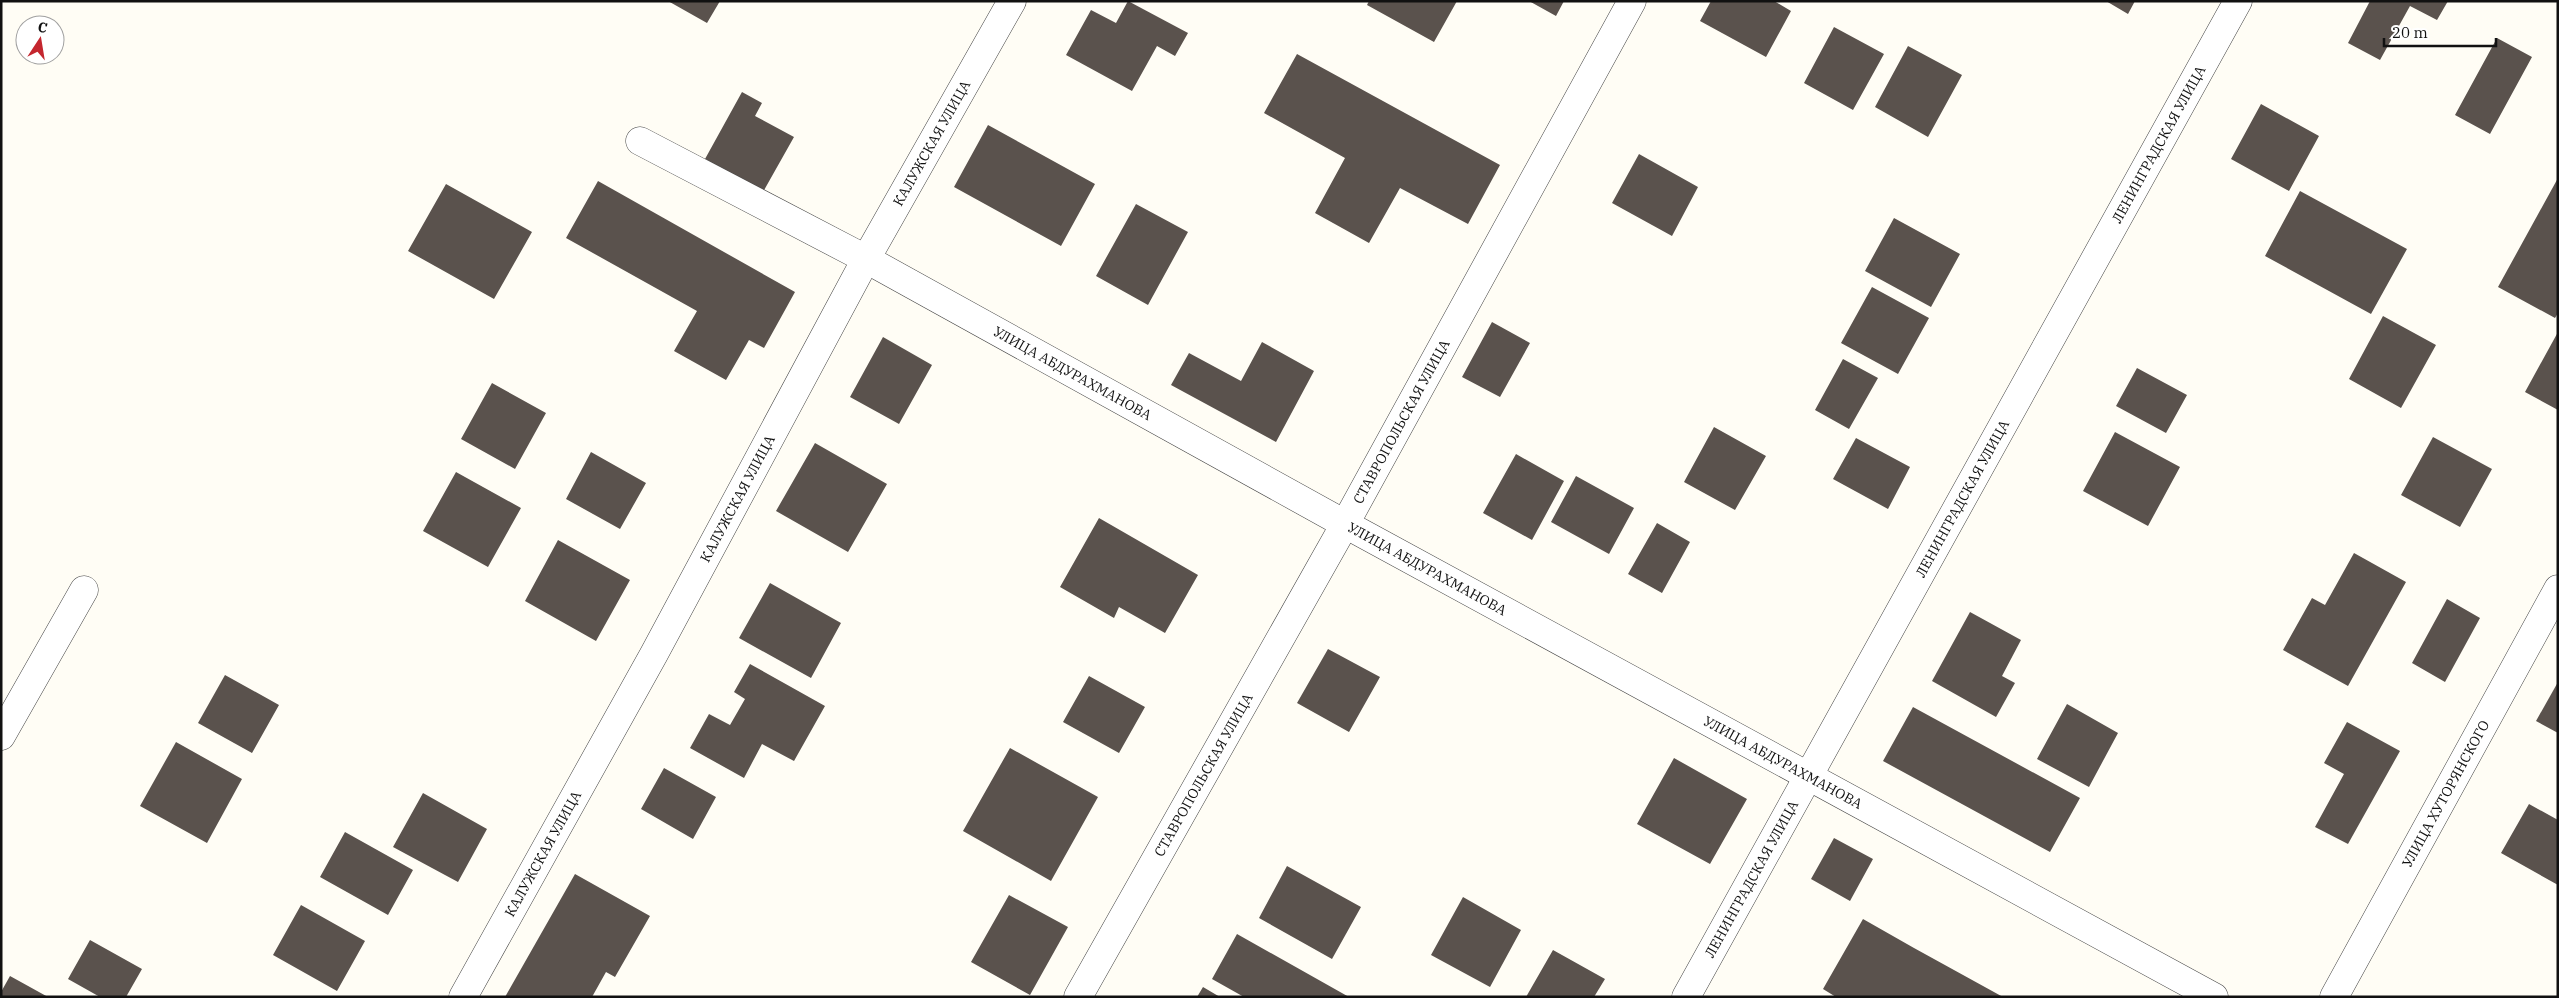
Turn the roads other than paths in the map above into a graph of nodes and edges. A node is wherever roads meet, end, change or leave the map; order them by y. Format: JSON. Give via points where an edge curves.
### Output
{"nodes":[{"id":1,"x":1012,"y":1,"type":"edge"},
{"id":2,"x":1632,"y":1,"type":"edge"},
{"id":3,"x":2238,"y":1,"type":"edge"},
{"id":4,"x":640,"y":141,"type":"dead end"},
{"id":5,"x":866,"y":259,"type":"junction"},
{"id":6,"x":1345,"y":524,"type":"junction"},
{"id":7,"x":2558,"y":589,"type":"edge"},
{"id":8,"x":84,"y":590,"type":"dead end"},
{"id":9,"x":1,"y":736,"type":"edge"},
{"id":10,"x":1810,"y":777,"type":"junction"},
{"id":11,"x":463,"y":997,"type":"edge"},
{"id":12,"x":1078,"y":997,"type":"edge"},
{"id":13,"x":1686,"y":997,"type":"edge"},
{"id":14,"x":2214,"y":997,"type":"edge"},
{"id":15,"x":2334,"y":997,"type":"edge"}],
"edges":[{"from":1,"to":5,"type":"street","name":"КАЛУЖСКАЯ УЛИЦА"},
{"from":2,"to":6,"type":"street","name":"СТАВРОПОЛЬСКАЯ УЛИЦА"},
{"from":3,"to":10,"type":"street","name":"ЛЕНИНГРАДСКАЯ УЛИЦА"},
{"from":4,"to":5,"type":"street","name":"УЛИЦА АБДУРАХМАНОВА"},
{"from":5,"to":6,"type":"street","name":"УЛИЦА АБДУРАХМАНОВА"},
{"from":5,"to":11,"type":"street","name":"КАЛУЖСКАЯ УЛИЦА","via":[[654,654]]},
{"from":6,"to":10,"type":"street","name":"УЛИЦА АБДУРАХМАНОВА"},
{"from":6,"to":12,"type":"street","name":"СТАВРОПОЛЬСКАЯ УЛИЦА"},
{"from":7,"to":15,"type":"street","name":"УЛИЦА ХУТОРЯНСКОГО"},
{"from":8,"to":9,"type":"street"},
{"from":10,"to":13,"type":"street","name":"ЛЕНИНГРАДСКАЯ УЛИЦА"},
{"from":10,"to":14,"type":"street","name":"УЛИЦА АБДУРАХМАНОВА"}]}
